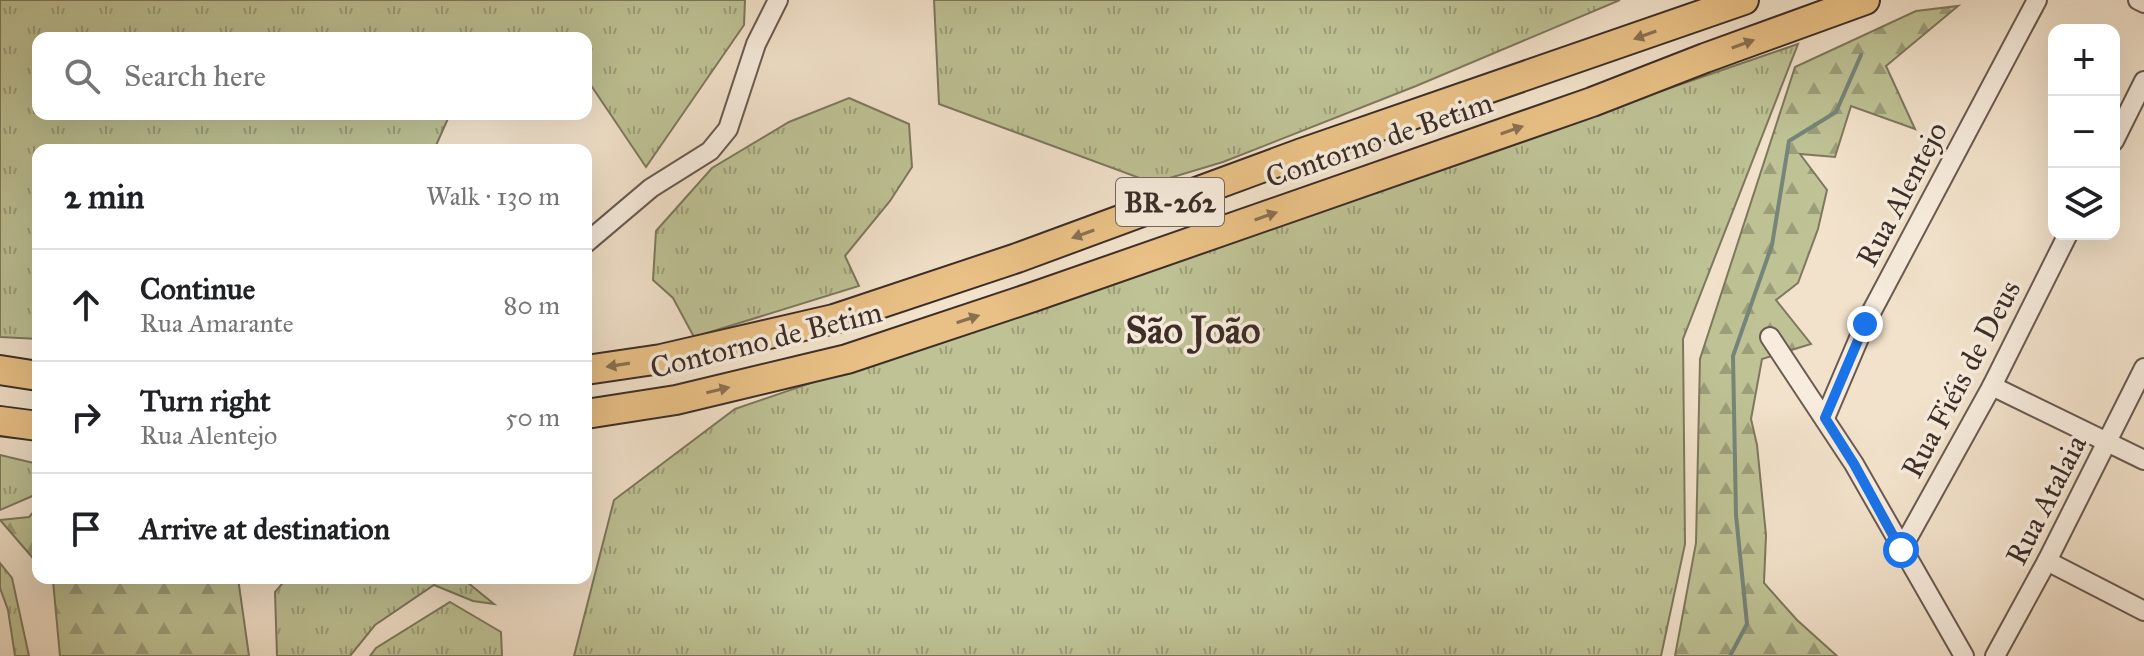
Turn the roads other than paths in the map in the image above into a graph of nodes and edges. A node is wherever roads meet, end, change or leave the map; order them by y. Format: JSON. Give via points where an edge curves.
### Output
{"nodes":[{"id":1,"x":778,"y":0,"type":"edge"},
{"id":2,"x":1744,"y":0,"type":"edge"},
{"id":3,"x":1865,"y":0,"type":"edge"},
{"id":4,"x":2037,"y":0,"type":"edge"},
{"id":5,"x":2138,"y":0,"type":"edge"},
{"id":6,"x":2144,"y":3,"type":"edge"},
{"id":7,"x":2144,"y":81,"type":"edge"},
{"id":8,"x":2120,"y":129,"type":"edge"},
{"id":9,"x":592,"y":238,"type":"edge"},
{"id":10,"x":2065,"y":240,"type":"edge"},
{"id":11,"x":1770,"y":337,"type":"dead end"},
{"id":12,"x":2144,"y":368,"type":"edge"},
{"id":13,"x":592,"y":369,"type":"edge"},
{"id":14,"x":0,"y":370,"type":"edge"},
{"id":15,"x":32,"y":375,"type":"edge"},
{"id":16,"x":1992,"y":386,"type":"junction"},
{"id":17,"x":592,"y":413,"type":"edge"},
{"id":18,"x":1825,"y":418,"type":"junction"},
{"id":19,"x":0,"y":421,"type":"edge"},
{"id":20,"x":32,"y":425,"type":"edge"},
{"id":21,"x":2106,"y":442,"type":"junction"},
{"id":22,"x":2144,"y":460,"type":"edge"},
{"id":23,"x":1901,"y":550,"type":"junction"},
{"id":24,"x":2047,"y":561,"type":"junction"},
{"id":25,"x":2144,"y":611,"type":"edge"},
{"id":26,"x":1964,"y":656,"type":"edge"},
{"id":27,"x":1995,"y":656,"type":"edge"}],
"edges":[{"from":1,"to":9,"type":"street","via":[[756,44],[728,129],[710,151],[651,188]]},
{"from":2,"to":13,"type":"highway","name":"Contorno de Betim","number":"BR-262","one_way":true,"via":[[834,319],[661,359]]},
{"from":17,"to":3,"type":"highway","name":"Contorno de Betim","number":"BR-262","one_way":true,"via":[[676,400],[847,359],[1592,102]]},
{"from":4,"to":18,"type":"street","name":"Rua Alentejo","via":[[1865,324]]},
{"from":5,"to":6,"type":"street"},
{"from":7,"to":8,"type":"street"},
{"from":10,"to":16,"type":"street","name":"Rua Fiéis de Deus"},
{"from":11,"to":18,"type":"street"},
{"from":12,"to":21,"type":"street","name":"Rua Atalaia"},
{"from":14,"to":15,"type":"highway"},
{"from":16,"to":21,"type":"street"},
{"from":16,"to":23,"type":"street","name":"Rua Fiéis de Deus"},
{"from":18,"to":23,"type":"street"},
{"from":19,"to":20,"type":"highway"},
{"from":21,"to":22,"type":"street"},
{"from":21,"to":24,"type":"street","name":"Rua Atalaia"},
{"from":23,"to":26,"type":"street"},
{"from":24,"to":25,"type":"street"},
{"from":24,"to":27,"type":"street","name":"Rua Atalaia"}]}
